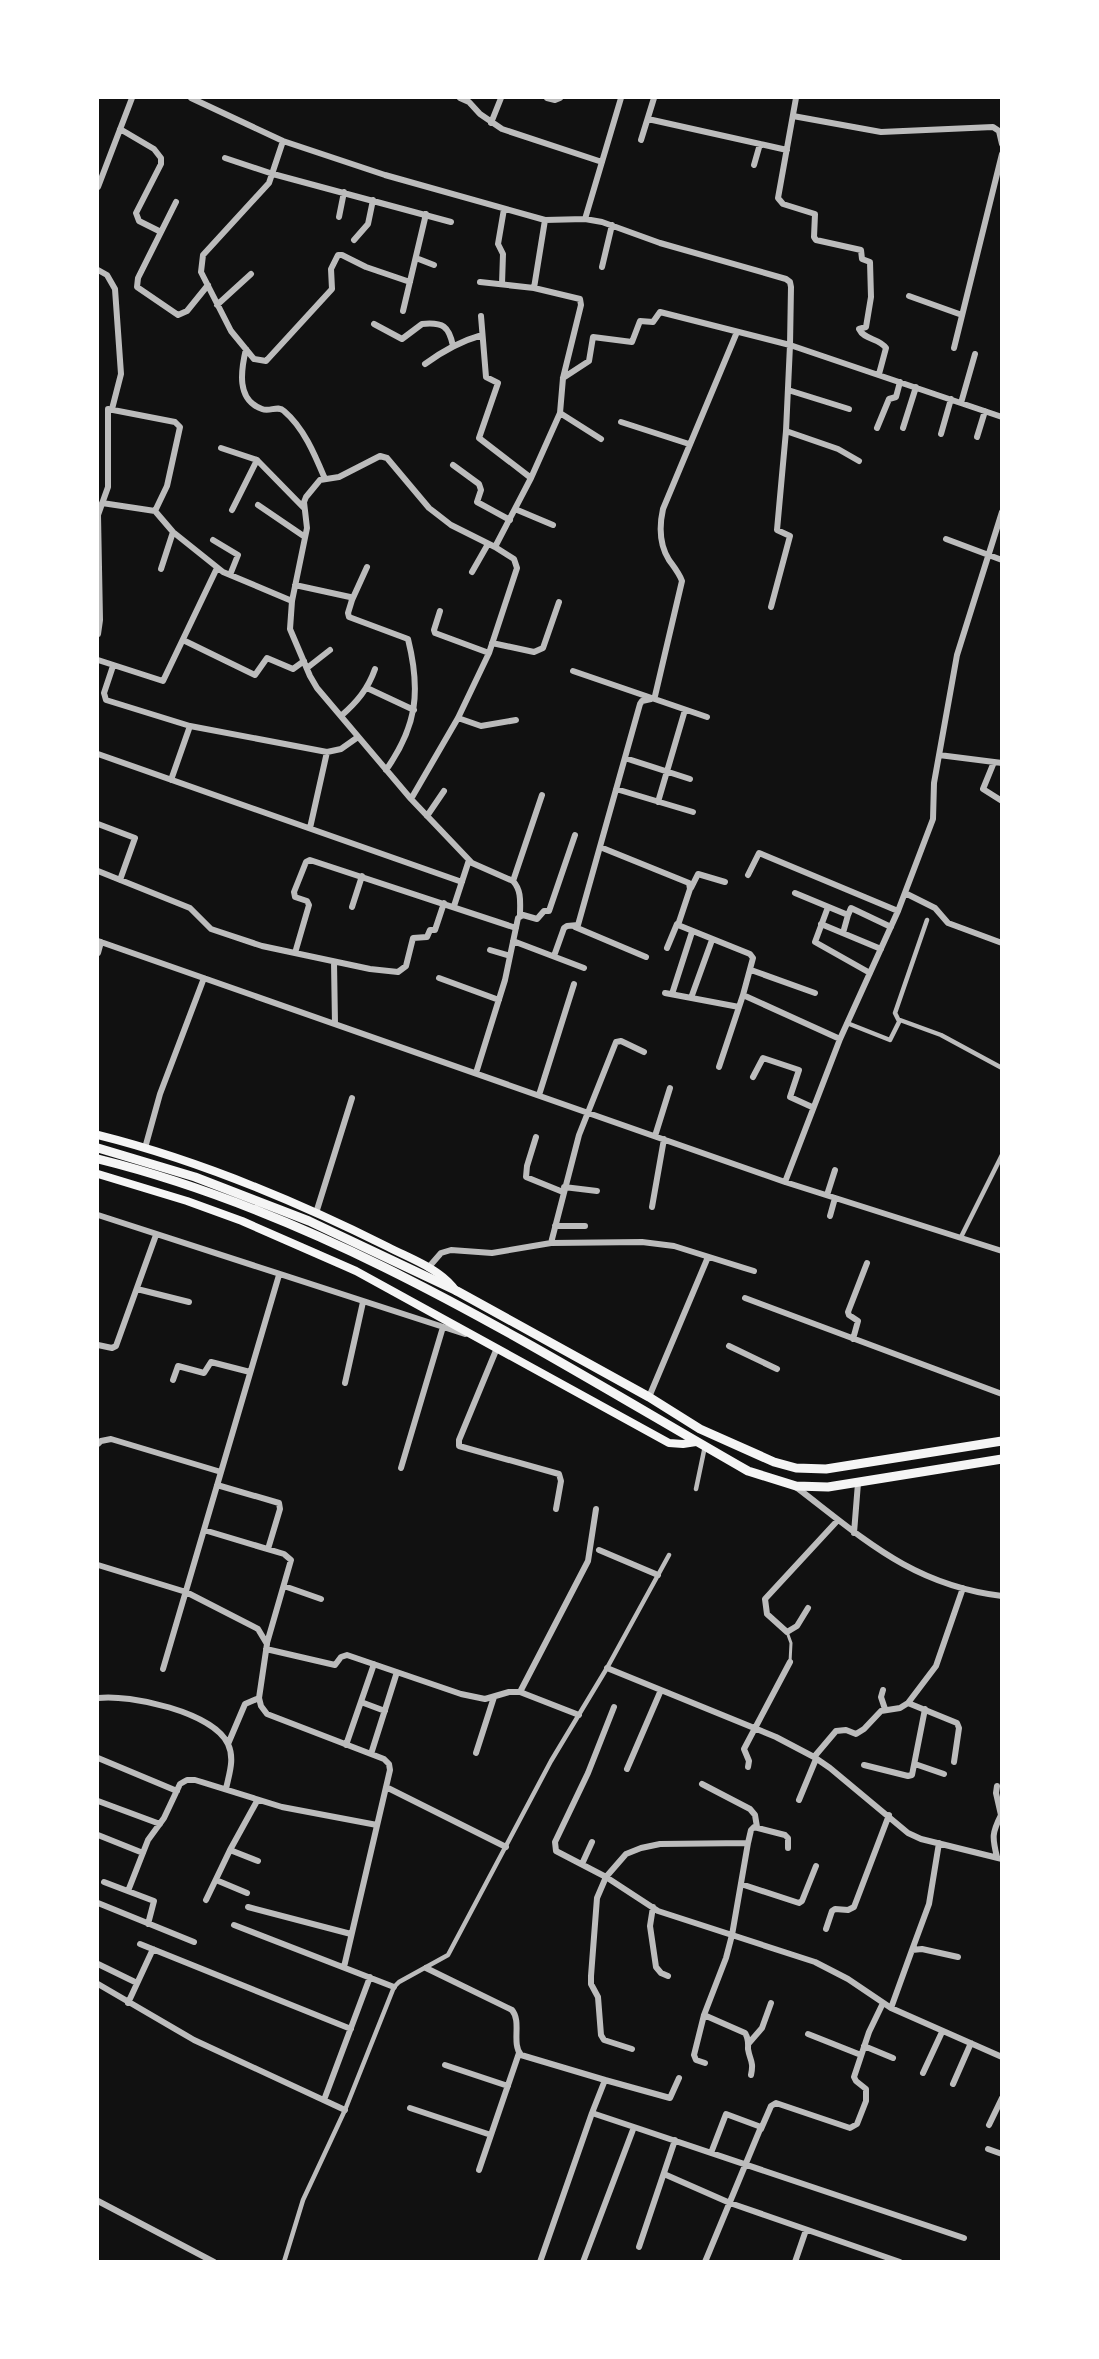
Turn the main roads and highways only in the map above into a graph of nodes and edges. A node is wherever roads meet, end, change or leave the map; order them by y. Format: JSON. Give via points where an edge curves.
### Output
{"nodes":[{"id":1,"x":98,"y":1135,"type":"edge"},
{"id":2,"x":98,"y":1148,"type":"edge"},
{"id":3,"x":98,"y":1159,"type":"edge"},
{"id":4,"x":98,"y":1174,"type":"edge"},
{"id":5,"x":457,"y":1292,"type":"junction"},
{"id":6,"x":1002,"y":1441,"type":"edge"},
{"id":7,"x":701,"y":1444,"type":"junction"},
{"id":8,"x":1002,"y":1459,"type":"edge"}],
"edges":[{"from":1,"to":5,"type":"main road","via":[[146,1148],[316,1213],[428,1268],[445,1278]]},
{"from":2,"to":5,"type":"main road","via":[[260,1201]]},
{"from":3,"to":7,"type":"main road","via":[[171,1180],[318,1236],[452,1302]]},
{"from":4,"to":7,"type":"main road","via":[[187,1201],[300,1245],[356,1271],[669,1443]]},
{"from":5,"to":6,"type":"main road","via":[[700,1429],[774,1462],[796,1468],[826,1469]]},
{"from":7,"to":8,"type":"main road","via":[[748,1471],[796,1486],[828,1487]]}]}
